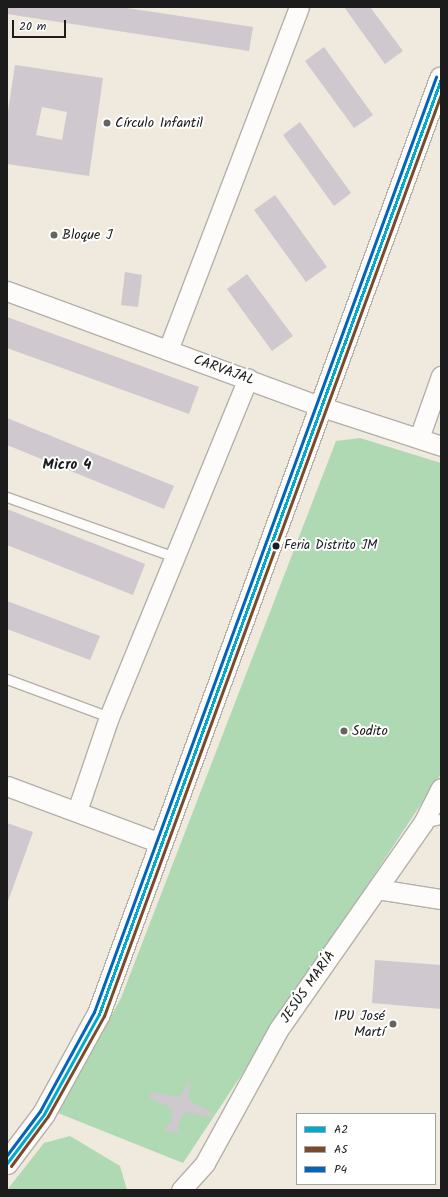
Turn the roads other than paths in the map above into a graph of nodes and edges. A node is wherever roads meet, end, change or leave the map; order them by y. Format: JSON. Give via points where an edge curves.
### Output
{"nodes":[{"id":1,"x":299,"y":7,"type":"edge"},
{"id":2,"x":441,"y":79,"type":"edge"},
{"id":3,"x":7,"y":291,"type":"edge"},
{"id":4,"x":168,"y":350,"type":"junction"},
{"id":5,"x":441,"y":376,"type":"edge"},
{"id":6,"x":248,"y":378,"type":"junction"},
{"id":7,"x":322,"y":407,"type":"junction"},
{"id":8,"x":419,"y":438,"type":"junction"},
{"id":9,"x":441,"y":446,"type":"edge"},
{"id":10,"x":7,"y":497,"type":"edge"},
{"id":11,"x":175,"y":557,"type":"junction"},
{"id":12,"x":7,"y":679,"type":"edge"},
{"id":13,"x":110,"y":718,"type":"junction"},
{"id":14,"x":7,"y":786,"type":"edge"},
{"id":15,"x":441,"y":788,"type":"edge"},
{"id":16,"x":77,"y":811,"type":"junction"},
{"id":17,"x":432,"y":821,"type":"edge"},
{"id":18,"x":160,"y":844,"type":"junction"},
{"id":19,"x":377,"y":889,"type":"junction"},
{"id":20,"x":441,"y":899,"type":"edge"},
{"id":21,"x":7,"y":1164,"type":"edge"},
{"id":22,"x":180,"y":1190,"type":"edge"}],
"edges":[{"from":1,"to":4,"type":"street"},
{"from":2,"to":7,"type":"main road"},
{"from":3,"to":4,"type":"street","name":"CARVAJAL"},
{"from":4,"to":6,"type":"street","name":"CARVAJAL"},
{"from":5,"to":8,"type":"street"},
{"from":6,"to":7,"type":"street","name":"CARVAJAL"},
{"from":6,"to":11,"type":"street"},
{"from":7,"to":8,"type":"street","name":"CARVAJAL"},
{"from":7,"to":18,"type":"main road"},
{"from":8,"to":9,"type":"street","name":"CARVAJAL"},
{"from":10,"to":11,"type":"lane"},
{"from":11,"to":13,"type":"street"},
{"from":12,"to":13,"type":"lane"},
{"from":13,"to":16,"type":"street"},
{"from":14,"to":16,"type":"street"},
{"from":15,"to":17,"type":"street","name":"JESÚS MARÍA"},
{"from":16,"to":18,"type":"street"},
{"from":17,"to":19,"type":"street","name":"JESÚS MARÍA"},
{"from":18,"to":21,"type":"main road","via":[[99,1014],[44,1114]]},
{"from":19,"to":20,"type":"street"},
{"from":19,"to":22,"type":"street","name":"JESÚS MARÍA","via":[[278,1030],[204,1164]]}]}
